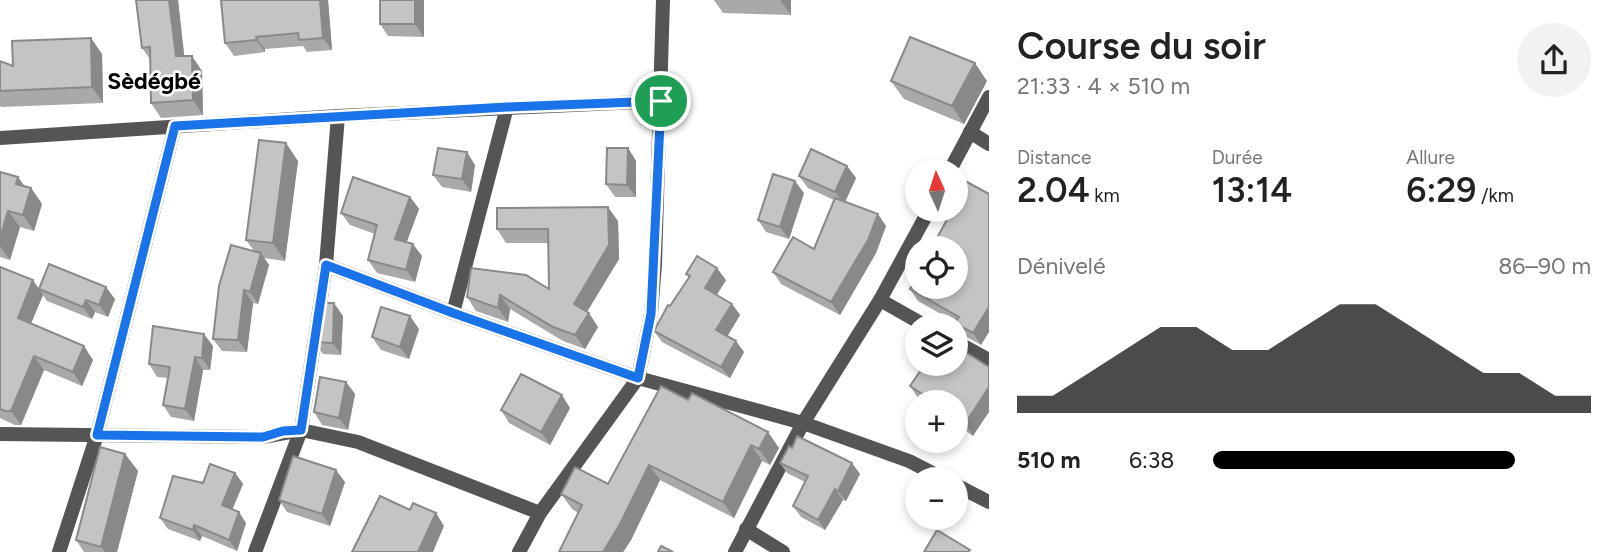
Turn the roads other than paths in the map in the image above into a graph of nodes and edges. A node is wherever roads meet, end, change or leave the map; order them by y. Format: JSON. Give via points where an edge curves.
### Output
{"nodes":[{"id":1,"x":663,"y":0,"type":"edge"},
{"id":2,"x":989,"y":97,"type":"edge"},
{"id":3,"x":661,"y":101,"type":"junction"},
{"id":4,"x":507,"y":107,"type":"junction"},
{"id":5,"x":338,"y":116,"type":"junction"},
{"id":6,"x":175,"y":126,"type":"junction"},
{"id":7,"x":971,"y":132,"type":"junction"},
{"id":8,"x":0,"y":138,"type":"edge"},
{"id":9,"x":989,"y":144,"type":"edge"},
{"id":10,"x":956,"y":159,"type":"edge"},
{"id":11,"x":922,"y":222,"type":"edge"},
{"id":12,"x":326,"y":265,"type":"junction"},
{"id":13,"x":880,"y":300,"type":"junction"},
{"id":14,"x":453,"y":313,"type":"junction"},
{"id":15,"x":905,"y":314,"type":"edge"},
{"id":16,"x":968,"y":349,"type":"edge"},
{"id":17,"x":989,"y":360,"type":"edge"},
{"id":18,"x":638,"y":378,"type":"junction"},
{"id":19,"x":803,"y":423,"type":"junction"},
{"id":20,"x":301,"y":430,"type":"junction"},
{"id":21,"x":0,"y":434,"type":"edge"},
{"id":22,"x":97,"y":435,"type":"junction"},
{"id":23,"x":921,"y":467,"type":"edge"},
{"id":24,"x":968,"y":491,"type":"edge"},
{"id":25,"x":989,"y":502,"type":"edge"},
{"id":26,"x":540,"y":513,"type":"junction"},
{"id":27,"x":746,"y":529,"type":"junction"},
{"id":28,"x":59,"y":552,"type":"edge"},
{"id":29,"x":256,"y":552,"type":"edge"},
{"id":30,"x":519,"y":552,"type":"edge"},
{"id":31,"x":735,"y":552,"type":"edge"},
{"id":32,"x":783,"y":552,"type":"edge"}],
"edges":[{"from":1,"to":3,"type":"street"},
{"from":2,"to":7,"type":"street"},
{"from":3,"to":4,"type":"street"},
{"from":3,"to":18,"type":"street","via":[[651,314]]},
{"from":4,"to":5,"type":"street"},
{"from":4,"to":14,"type":"street"},
{"from":5,"to":6,"type":"street"},
{"from":5,"to":12,"type":"street"},
{"from":6,"to":8,"type":"street"},
{"from":6,"to":22,"type":"street"},
{"from":7,"to":9,"type":"street"},
{"from":7,"to":10,"type":"street"},
{"from":11,"to":13,"type":"street"},
{"from":12,"to":14,"type":"street"},
{"from":12,"to":20,"type":"street"},
{"from":13,"to":15,"type":"street"},
{"from":13,"to":19,"type":"street"},
{"from":14,"to":18,"type":"street"},
{"from":16,"to":17,"type":"street"},
{"from":18,"to":19,"type":"street"},
{"from":18,"to":26,"type":"street"},
{"from":19,"to":23,"type":"street"},
{"from":19,"to":27,"type":"street"},
{"from":20,"to":22,"type":"street","via":[[263,437]]},
{"from":20,"to":26,"type":"street","via":[[358,442]]},
{"from":20,"to":29,"type":"street"},
{"from":21,"to":22,"type":"street"},
{"from":22,"to":28,"type":"street"},
{"from":24,"to":25,"type":"street"},
{"from":26,"to":30,"type":"street"},
{"from":27,"to":31,"type":"street"},
{"from":27,"to":32,"type":"street"}]}
